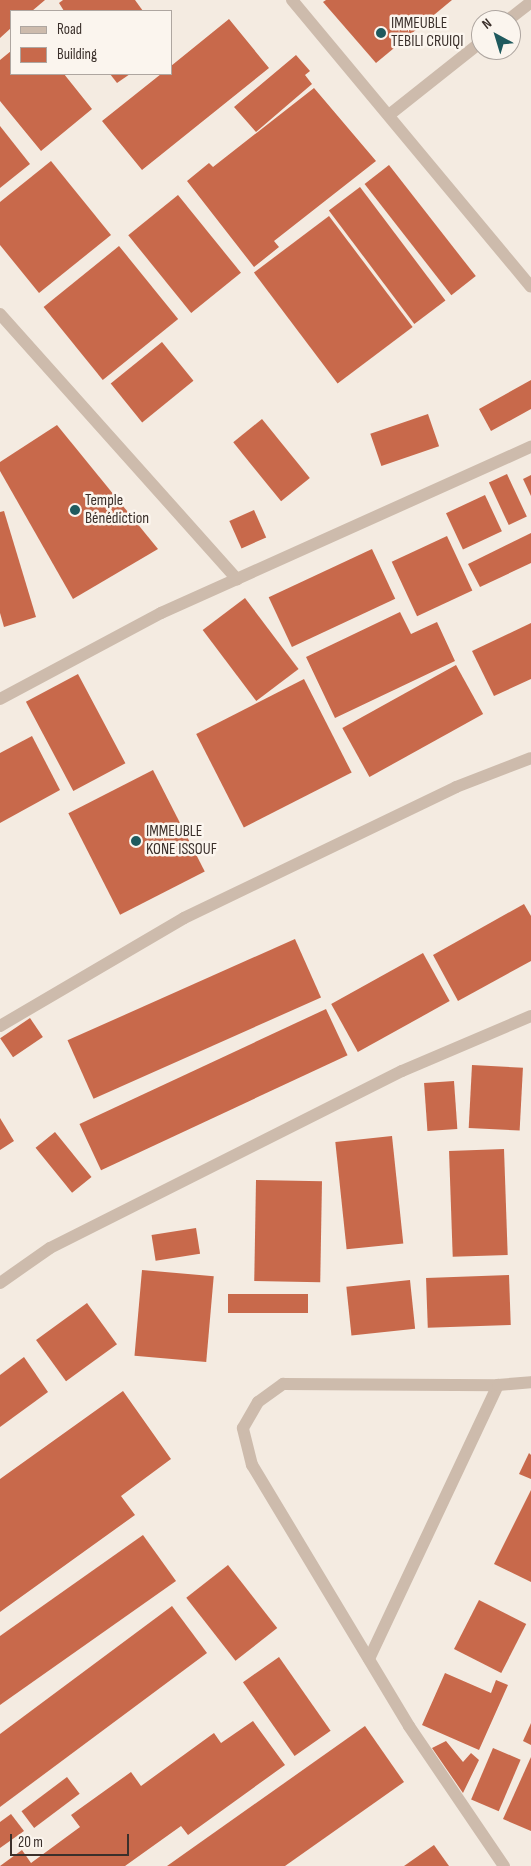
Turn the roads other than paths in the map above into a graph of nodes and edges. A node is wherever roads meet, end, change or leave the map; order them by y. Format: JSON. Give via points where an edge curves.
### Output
{"nodes":[{"id":1,"x":292,"y":0,"type":"edge"},
{"id":2,"x":531,"y":2,"type":"edge"},
{"id":3,"x":521,"y":10,"type":"edge"},
{"id":4,"x":471,"y":50,"type":"edge"},
{"id":5,"x":389,"y":115,"type":"junction"},
{"id":6,"x":531,"y":286,"type":"edge"},
{"id":7,"x":0,"y":314,"type":"edge"},
{"id":8,"x":531,"y":447,"type":"edge"},
{"id":9,"x":236,"y":580,"type":"junction"},
{"id":10,"x":0,"y":699,"type":"edge"},
{"id":11,"x":531,"y":758,"type":"edge"},
{"id":12,"x":531,"y":1016,"type":"edge"},
{"id":13,"x":0,"y":1026,"type":"edge"},
{"id":14,"x":0,"y":1283,"type":"edge"},
{"id":15,"x":531,"y":1382,"type":"edge"},
{"id":16,"x":498,"y":1385,"type":"junction"},
{"id":17,"x":369,"y":1660,"type":"junction"},
{"id":18,"x":504,"y":1866,"type":"edge"}],
"edges":[{"from":1,"to":5,"type":"street"},
{"from":2,"to":3,"type":"street"},
{"from":4,"to":5,"type":"street"},
{"from":5,"to":6,"type":"street"},
{"from":7,"to":9,"type":"street"},
{"from":8,"to":9,"type":"street"},
{"from":9,"to":10,"type":"street","via":[[161,613]]},
{"from":11,"to":13,"type":"street","via":[[456,787],[184,918]]},
{"from":12,"to":14,"type":"street","via":[[393,1075],[50,1248]]},
{"from":15,"to":16,"type":"street"},
{"from":16,"to":17,"type":"street"},
{"from":16,"to":17,"type":"street","via":[[283,1384],[258,1402],[243,1428],[252,1465]]},
{"from":17,"to":18,"type":"street","via":[[409,1726]]}]}
